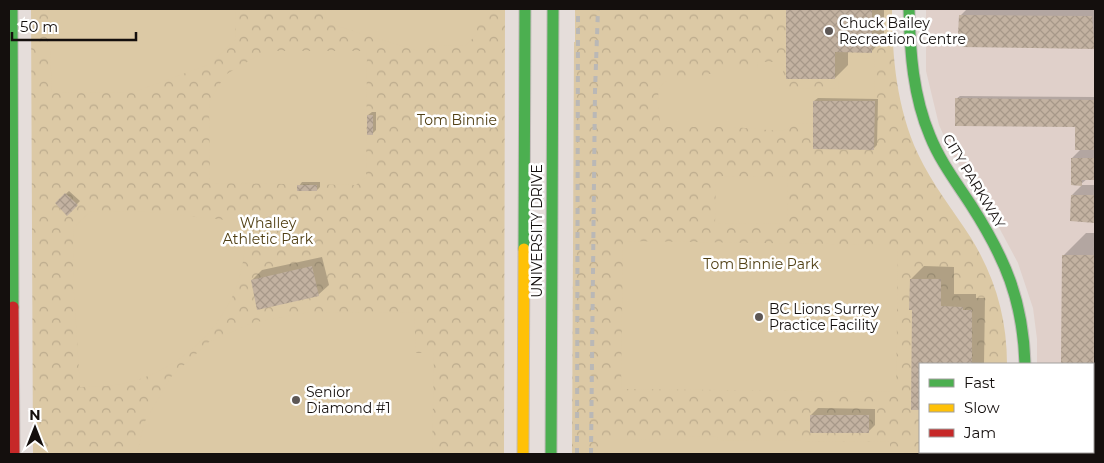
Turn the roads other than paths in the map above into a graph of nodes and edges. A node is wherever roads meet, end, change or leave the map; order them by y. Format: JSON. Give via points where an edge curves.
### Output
{"nodes":[{"id":1,"x":12,"y":9,"type":"edge"},
{"id":2,"x":525,"y":9,"type":"edge"},
{"id":3,"x":553,"y":9,"type":"edge"},
{"id":4,"x":909,"y":9,"type":"edge"},
{"id":5,"x":1025,"y":363,"type":"edge"},
{"id":6,"x":14,"y":454,"type":"edge"},
{"id":7,"x":523,"y":454,"type":"edge"},
{"id":8,"x":551,"y":454,"type":"edge"}],
"edges":[{"from":1,"to":6,"type":"main road"},
{"from":2,"to":7,"type":"main road","name":"UNIVERSITY DRIVE"},
{"from":3,"to":8,"type":"main road","name":"UNIVERSITY DRIVE"},
{"from":4,"to":5,"type":"main road","name":"CITY PARKWAY","via":[[911,52],[921,110],[938,154],[988,232],[1010,274],[1020,308]]}]}
